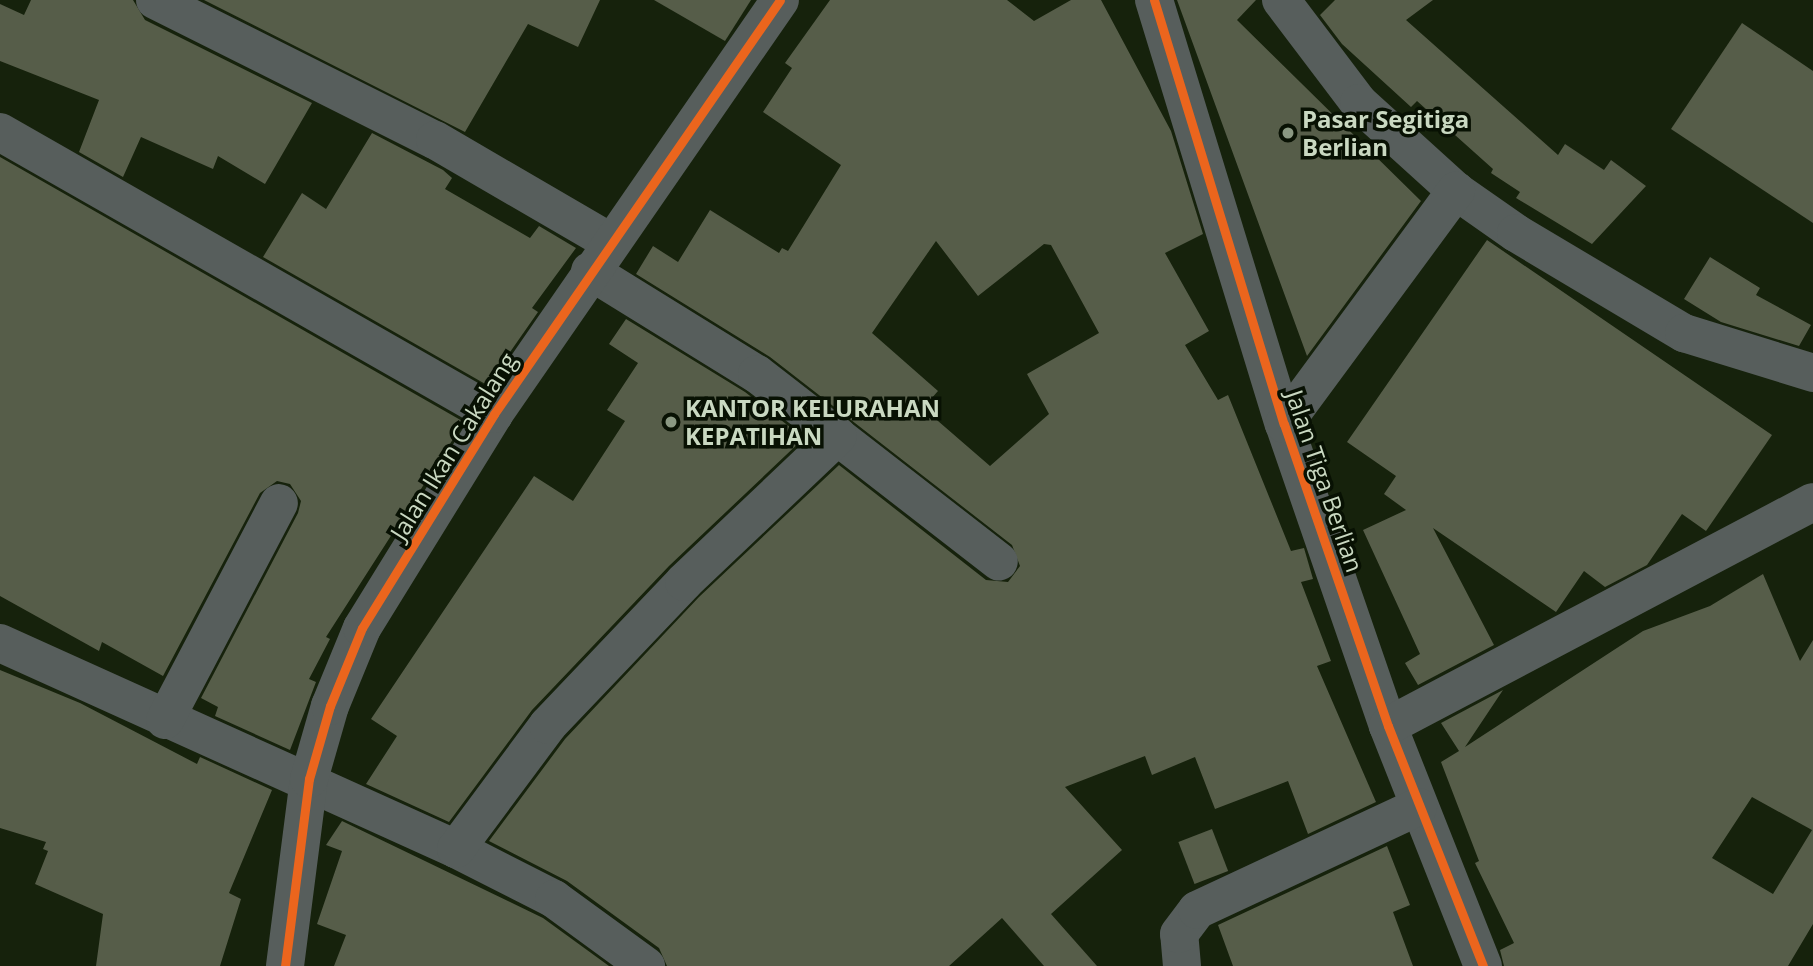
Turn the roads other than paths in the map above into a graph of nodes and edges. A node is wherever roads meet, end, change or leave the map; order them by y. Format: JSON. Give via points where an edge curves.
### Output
{"nodes":[{"id":1,"x":155,"y":0,"type":"edge"},
{"id":2,"x":780,"y":0,"type":"edge"},
{"id":3,"x":1154,"y":0,"type":"edge"},
{"id":4,"x":1281,"y":0,"type":"edge"},
{"id":5,"x":0,"y":132,"type":"edge"},
{"id":6,"x":1456,"y":191,"type":"junction"},
{"id":7,"x":600,"y":257,"type":"junction"},
{"id":8,"x":1813,"y":373,"type":"edge"},
{"id":9,"x":494,"y":414,"type":"junction"},
{"id":10,"x":1284,"y":424,"type":"junction"},
{"id":11,"x":838,"y":436,"type":"junction"},
{"id":12,"x":1813,"y":502,"type":"edge"},
{"id":13,"x":279,"y":503,"type":"dead end"},
{"id":14,"x":999,"y":562,"type":"dead end"},
{"id":15,"x":0,"y":643,"type":"edge"},
{"id":16,"x":165,"y":720,"type":"junction"},
{"id":17,"x":1388,"y":726,"type":"junction"},
{"id":18,"x":309,"y":779,"type":"junction"},
{"id":19,"x":1418,"y":807,"type":"junction"},
{"id":20,"x":456,"y":849,"type":"junction"},
{"id":21,"x":285,"y":966,"type":"edge"},
{"id":22,"x":646,"y":966,"type":"edge"},
{"id":23,"x":1182,"y":966,"type":"edge"},
{"id":24,"x":1483,"y":966,"type":"edge"}],
"edges":[{"from":1,"to":7,"type":"street","via":[[435,140]]},
{"from":2,"to":7,"type":"street","name":"Jalan Ikan Cakalang"},
{"from":3,"to":10,"type":"street","name":"Jalan Tiga Berlian"},
{"from":4,"to":6,"type":"street","via":[[1359,103]]},
{"from":5,"to":9,"type":"street"},
{"from":6,"to":8,"type":"street","via":[[1585,279],[1684,333]]},
{"from":6,"to":10,"type":"street"},
{"from":7,"to":9,"type":"street","name":"Jalan Ikan Cakalang"},
{"from":7,"to":11,"type":"street"},
{"from":9,"to":18,"type":"street","name":"Jalan Ikan Cakalang","via":[[362,628],[330,706]]},
{"from":10,"to":17,"type":"street","name":"Jalan Tiga Berlian"},
{"from":11,"to":14,"type":"street"},
{"from":11,"to":20,"type":"street","via":[[684,583],[548,725]]},
{"from":12,"to":17,"type":"street"},
{"from":13,"to":16,"type":"street"},
{"from":15,"to":16,"type":"street"},
{"from":16,"to":18,"type":"street"},
{"from":17,"to":19,"type":"street","name":"Jalan Tiga Berlian"},
{"from":18,"to":20,"type":"street"},
{"from":18,"to":21,"type":"street","name":"Jalan Ikan Cakalang"},
{"from":19,"to":23,"type":"street","via":[[1197,910],[1179,934]]},
{"from":19,"to":24,"type":"street","name":"Jalan Tiga Berlian"},
{"from":20,"to":22,"type":"street","via":[[554,899]]}]}
